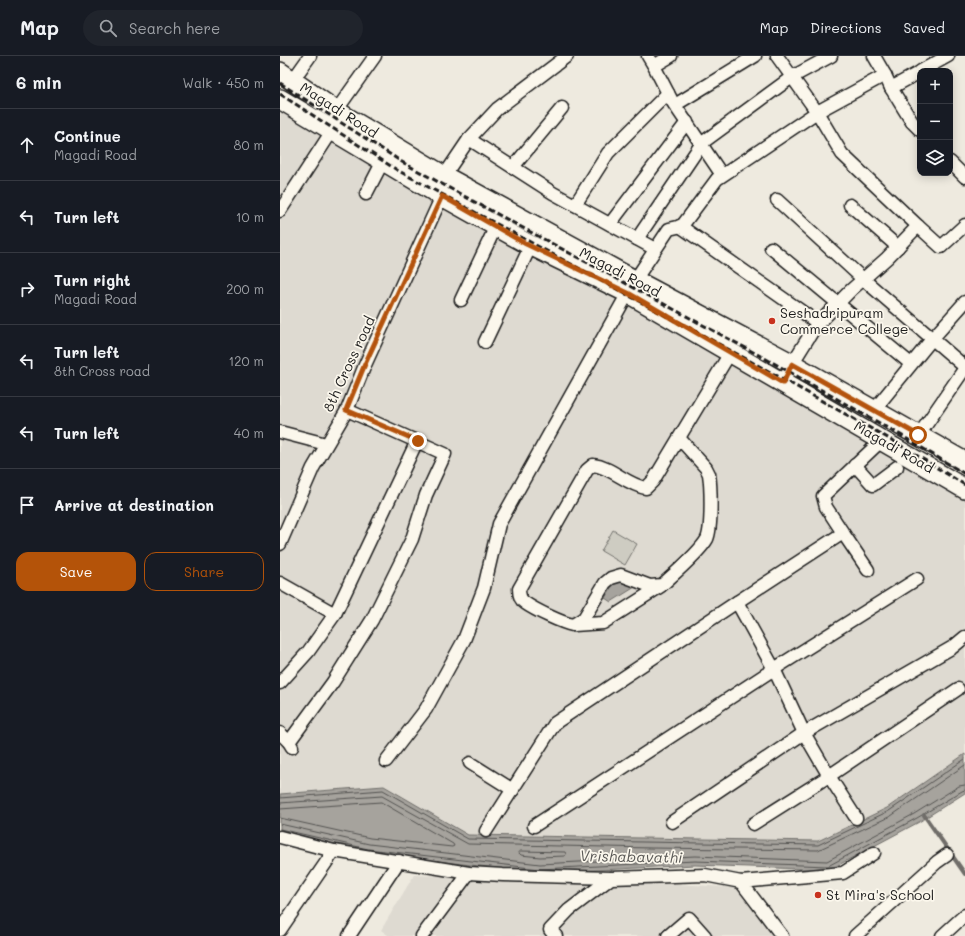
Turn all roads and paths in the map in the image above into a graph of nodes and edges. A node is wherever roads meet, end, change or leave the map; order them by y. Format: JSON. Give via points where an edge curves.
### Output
{"nodes":[{"id":1,"x":310,"y":56,"type":"edge"},
{"id":2,"x":375,"y":56,"type":"edge"},
{"id":3,"x":566,"y":56,"type":"edge"},
{"id":4,"x":671,"y":56,"type":"edge"},
{"id":5,"x":755,"y":56,"type":"edge"},
{"id":6,"x":777,"y":56,"type":"edge"},
{"id":7,"x":832,"y":56,"type":"edge"},
{"id":8,"x":874,"y":56,"type":"edge"},
{"id":9,"x":948,"y":56,"type":"edge"},
{"id":10,"x":553,"y":60,"type":"edge"},
{"id":11,"x":651,"y":61,"type":"edge"},
{"id":12,"x":926,"y":68,"type":"edge"},
{"id":13,"x":917,"y":73,"type":"edge"},
{"id":14,"x":885,"y":74,"type":"junction"},
{"id":15,"x":286,"y":76,"type":"edge"},
{"id":16,"x":792,"y":77,"type":"junction"},
{"id":17,"x":891,"y":88,"type":"junction"},
{"id":18,"x":668,"y":93,"type":"junction"},
{"id":19,"x":280,"y":99,"type":"edge"},
{"id":20,"x":675,"y":105,"type":"junction"},
{"id":21,"x":562,"y":108,"type":"dead end"},
{"id":22,"x":336,"y":111,"type":"junction"},
{"id":23,"x":817,"y":112,"type":"junction"},
{"id":24,"x":687,"y":122,"type":"junction"},
{"id":25,"x":917,"y":127,"type":"edge"},
{"id":26,"x":332,"y":131,"type":"junction"},
{"id":27,"x":469,"y":139,"type":"junction"},
{"id":28,"x":702,"y":143,"type":"junction"},
{"id":29,"x":383,"y":161,"type":"junction"},
{"id":30,"x":953,"y":165,"type":"edge"},
{"id":31,"x":513,"y":167,"type":"junction"},
{"id":32,"x":722,"y":175,"type":"junction"},
{"id":33,"x":444,"y":176,"type":"junction"},
{"id":34,"x":965,"y":177,"type":"edge"},
{"id":35,"x":366,"y":194,"type":"dead end"},
{"id":36,"x":442,"y":196,"type":"junction"},
{"id":37,"x":777,"y":200,"type":"dead end"},
{"id":38,"x":575,"y":205,"type":"junction"},
{"id":39,"x":850,"y":205,"type":"dead end"},
{"id":40,"x":280,"y":211,"type":"edge"},
{"id":41,"x":610,"y":224,"type":"junction"},
{"id":42,"x":965,"y":225,"type":"edge"},
{"id":43,"x":496,"y":226,"type":"junction"},
{"id":44,"x":680,"y":226,"type":"junction"},
{"id":45,"x":918,"y":226,"type":"junction"},
{"id":46,"x":637,"y":239,"type":"junction"},
{"id":47,"x":531,"y":246,"type":"junction"},
{"id":48,"x":898,"y":246,"type":"junction"},
{"id":49,"x":771,"y":248,"type":"dead end"},
{"id":50,"x":655,"y":249,"type":"junction"},
{"id":51,"x":863,"y":279,"type":"junction"},
{"id":52,"x":632,"y":287,"type":"junction"},
{"id":53,"x":461,"y":300,"type":"dead end"},
{"id":54,"x":965,"y":302,"type":"edge"},
{"id":55,"x":838,"y":303,"type":"junction"},
{"id":56,"x":818,"y":323,"type":"junction"},
{"id":57,"x":932,"y":339,"type":"junction"},
{"id":58,"x":485,"y":342,"type":"dead end"},
{"id":59,"x":730,"y":353,"type":"junction"},
{"id":60,"x":792,"y":364,"type":"junction"},
{"id":61,"x":911,"y":364,"type":"junction"},
{"id":62,"x":965,"y":367,"type":"edge"},
{"id":63,"x":783,"y":383,"type":"junction"},
{"id":64,"x":346,"y":410,"type":"junction"},
{"id":65,"x":874,"y":410,"type":"junction"},
{"id":66,"x":280,"y":432,"type":"edge"},
{"id":67,"x":918,"y":435,"type":"junction"},
{"id":68,"x":678,"y":438,"type":"junction"},
{"id":69,"x":882,"y":440,"type":"junction"},
{"id":70,"x":418,"y":441,"type":"junction"},
{"id":71,"x":326,"y":444,"type":"junction"},
{"id":72,"x":965,"y":462,"type":"edge"},
{"id":73,"x":855,"y":465,"type":"junction"},
{"id":74,"x":897,"y":467,"type":"dead end"},
{"id":75,"x":965,"y":489,"type":"edge"},
{"id":76,"x":843,"y":534,"type":"junction"},
{"id":77,"x":280,"y":544,"type":"edge"},
{"id":78,"x":868,"y":570,"type":"dead end"},
{"id":79,"x":917,"y":579,"type":"dead end"},
{"id":80,"x":280,"y":583,"type":"edge"},
{"id":81,"x":662,"y":585,"type":"junction"},
{"id":82,"x":737,"y":602,"type":"junction"},
{"id":83,"x":335,"y":614,"type":"junction"},
{"id":84,"x":573,"y":625,"type":"junction"},
{"id":85,"x":965,"y":638,"type":"edge"},
{"id":86,"x":774,"y":669,"type":"junction"},
{"id":87,"x":280,"y":682,"type":"edge"},
{"id":88,"x":958,"y":689,"type":"dead end"},
{"id":89,"x":804,"y":732,"type":"junction"},
{"id":90,"x":280,"y":733,"type":"edge"},
{"id":91,"x":386,"y":761,"type":"dead end"},
{"id":92,"x":470,"y":763,"type":"dead end"},
{"id":93,"x":829,"y":776,"type":"junction"},
{"id":94,"x":513,"y":790,"type":"junction"},
{"id":95,"x":856,"y":818,"type":"dead end"},
{"id":96,"x":672,"y":822,"type":"dead end"},
{"id":97,"x":753,"y":824,"type":"dead end"},
{"id":98,"x":534,"y":826,"type":"dead end"},
{"id":99,"x":486,"y":831,"type":"dead end"},
{"id":100,"x":280,"y":837,"type":"edge"},
{"id":101,"x":334,"y":850,"type":"junction"},
{"id":102,"x":874,"y":853,"type":"dead end"},
{"id":103,"x":947,"y":855,"type":"dead end"},
{"id":104,"x":399,"y":861,"type":"junction"},
{"id":105,"x":469,"y":873,"type":"junction"},
{"id":106,"x":611,"y":878,"type":"junction"},
{"id":107,"x":741,"y":882,"type":"junction"},
{"id":108,"x":965,"y":915,"type":"edge"},
{"id":109,"x":280,"y":930,"type":"edge"},
{"id":110,"x":550,"y":934,"type":"edge"},
{"id":111,"x":349,"y":936,"type":"edge"},
{"id":112,"x":422,"y":936,"type":"edge"},
{"id":113,"x":668,"y":936,"type":"edge"},
{"id":114,"x":705,"y":936,"type":"edge"},
{"id":115,"x":782,"y":936,"type":"edge"},
{"id":116,"x":855,"y":936,"type":"edge"},
{"id":117,"x":942,"y":936,"type":"edge"}],
"edges":[{"from":1,"to":15,"type":"street"},
{"from":2,"to":22,"type":"street"},
{"from":3,"to":10,"type":"street"},
{"from":4,"to":11,"type":"street"},
{"from":5,"to":20,"type":"street"},
{"from":6,"to":16,"type":"street"},
{"from":7,"to":16,"type":"street"},
{"from":8,"to":14,"type":"street"},
{"from":9,"to":12,"type":"street"},
{"from":10,"to":27,"type":"street","via":[[497,109]]},
{"from":11,"to":18,"type":"street"},
{"from":13,"to":17,"type":"street"},
{"from":14,"to":17,"type":"street"},
{"from":14,"to":23,"type":"street"},
{"from":15,"to":22,"type":"main road","name":"Magadi Road"},
{"from":16,"to":23,"type":"street"},
{"from":16,"to":28,"type":"street"},
{"from":17,"to":25,"type":"street"},
{"from":18,"to":20,"type":"street"},
{"from":18,"to":38,"type":"street","via":[[608,154]]},
{"from":19,"to":26,"type":"main road","name":"Magadi Road"},
{"from":20,"to":24,"type":"street"},
{"from":21,"to":31,"type":"street"},
{"from":22,"to":33,"type":"main road","name":"Magadi Road"},
{"from":23,"to":32,"type":"street"},
{"from":23,"to":45,"type":"street","via":[[842,154]]},
{"from":24,"to":28,"type":"street"},
{"from":24,"to":41,"type":"street"},
{"from":26,"to":29,"type":"main road","name":"Magadi Road"},
{"from":26,"to":40,"type":"street"},
{"from":27,"to":31,"type":"street"},
{"from":27,"to":33,"type":"street"},
{"from":28,"to":32,"type":"street"},
{"from":28,"to":46,"type":"street"},
{"from":29,"to":35,"type":"street"},
{"from":29,"to":36,"type":"main road","name":"Magadi Road"},
{"from":30,"to":34,"type":"street"},
{"from":31,"to":38,"type":"street"},
{"from":32,"to":44,"type":"street","via":[[716,178]]},
{"from":33,"to":36,"type":"street","name":"8th Cross road"},
{"from":33,"to":52,"type":"main road","name":"Magadi Road"},
{"from":36,"to":43,"type":"main road","name":"Magadi Road"},
{"from":36,"to":64,"type":"street","name":"8th Cross road"},
{"from":37,"to":51,"type":"street"},
{"from":38,"to":41,"type":"street"},
{"from":39,"to":48,"type":"street"},
{"from":41,"to":46,"type":"street"},
{"from":42,"to":45,"type":"street","via":[[941,247]]},
{"from":43,"to":47,"type":"main road","name":"Magadi Road"},
{"from":43,"to":53,"type":"street"},
{"from":44,"to":50,"type":"street","via":[[669,229]]},
{"from":44,"to":56,"type":"street"},
{"from":45,"to":48,"type":"street"},
{"from":46,"to":50,"type":"street"},
{"from":47,"to":52,"type":"main road","name":"Magadi Road"},
{"from":47,"to":58,"type":"street"},
{"from":48,"to":51,"type":"street"},
{"from":49,"to":55,"type":"street"},
{"from":50,"to":52,"type":"street"},
{"from":51,"to":55,"type":"street"},
{"from":51,"to":57,"type":"street"},
{"from":52,"to":59,"type":"main road","name":"Magadi Road"},
{"from":52,"to":60,"type":"main road","name":"Magadi Road"},
{"from":52,"to":91,"type":"street","via":[[499,524],[484,588],[464,640],[426,709]]},
{"from":54,"to":57,"type":"street"},
{"from":55,"to":56,"type":"street"},
{"from":55,"to":61,"type":"street"},
{"from":56,"to":60,"type":"street"},
{"from":57,"to":61,"type":"street"},
{"from":57,"to":62,"type":"street"},
{"from":59,"to":63,"type":"main road","name":"Magadi Road"},
{"from":59,"to":68,"type":"street"},
{"from":60,"to":63,"type":"street"},
{"from":60,"to":65,"type":"main road","name":"Magadi Road"},
{"from":61,"to":65,"type":"street"},
{"from":62,"to":67,"type":"street"},
{"from":63,"to":69,"type":"main road","name":"Magadi Road"},
{"from":64,"to":70,"type":"street"},
{"from":64,"to":71,"type":"street","name":"8th Cross road"},
{"from":65,"to":67,"type":"main road","name":"Magadi Road"},
{"from":66,"to":71,"type":"street"},
{"from":67,"to":72,"type":"main road","name":"Magadi Road"},
{"from":68,"to":81,"type":"street","via":[[709,474],[709,524],[707,538],[699,549]]},
{"from":68,"to":84,"type":"street","via":[[646,488],[637,486],[601,466],[593,465],[587,470],[519,590],[524,603]]},
{"from":69,"to":73,"type":"street"},
{"from":69,"to":75,"type":"main road","name":"Magadi Road"},
{"from":70,"to":83,"type":"street"},
{"from":70,"to":90,"type":"street","via":[[445,454],[426,495],[412,539],[372,620],[291,744]]},
{"from":71,"to":77,"type":"street","name":"8th Cross road"},
{"from":73,"to":74,"type":"street","via":[[873,485]]},
{"from":73,"to":76,"type":"street","via":[[823,496],[826,507]]},
{"from":76,"to":78,"type":"street"},
{"from":76,"to":82,"type":"street"},
{"from":79,"to":86,"type":"street"},
{"from":80,"to":83,"type":"street"},
{"from":81,"to":84,"type":"street","via":[[603,623]]},
{"from":81,"to":84,"type":"street","via":[[650,586],[620,575],[611,578],[605,583],[584,618]]},
{"from":82,"to":86,"type":"street"},
{"from":82,"to":94,"type":"street","via":[[555,723]]},
{"from":83,"to":87,"type":"street","via":[[308,652]]},
{"from":85,"to":89,"type":"street"},
{"from":86,"to":89,"type":"street"},
{"from":86,"to":98,"type":"street"},
{"from":88,"to":93,"type":"street"},
{"from":89,"to":93,"type":"street"},
{"from":89,"to":96,"type":"street"},
{"from":92,"to":94,"type":"street"},
{"from":93,"to":95,"type":"street"},
{"from":93,"to":97,"type":"street"},
{"from":94,"to":99,"type":"street"},
{"from":100,"to":101,"type":"street"},
{"from":101,"to":104,"type":"street"},
{"from":101,"to":109,"type":"street"},
{"from":102,"to":107,"type":"street","via":[[843,873]]},
{"from":103,"to":116,"type":"street"},
{"from":104,"to":105,"type":"street"},
{"from":104,"to":111,"type":"street"},
{"from":105,"to":106,"type":"street"},
{"from":105,"to":112,"type":"street"},
{"from":106,"to":107,"type":"street","via":[[705,875]]},
{"from":106,"to":110,"type":"street","via":[[569,910]]},
{"from":107,"to":115,"type":"street"},
{"from":108,"to":117,"type":"street"},
{"from":113,"to":114,"type":"street","via":[[689,918]]}]}
